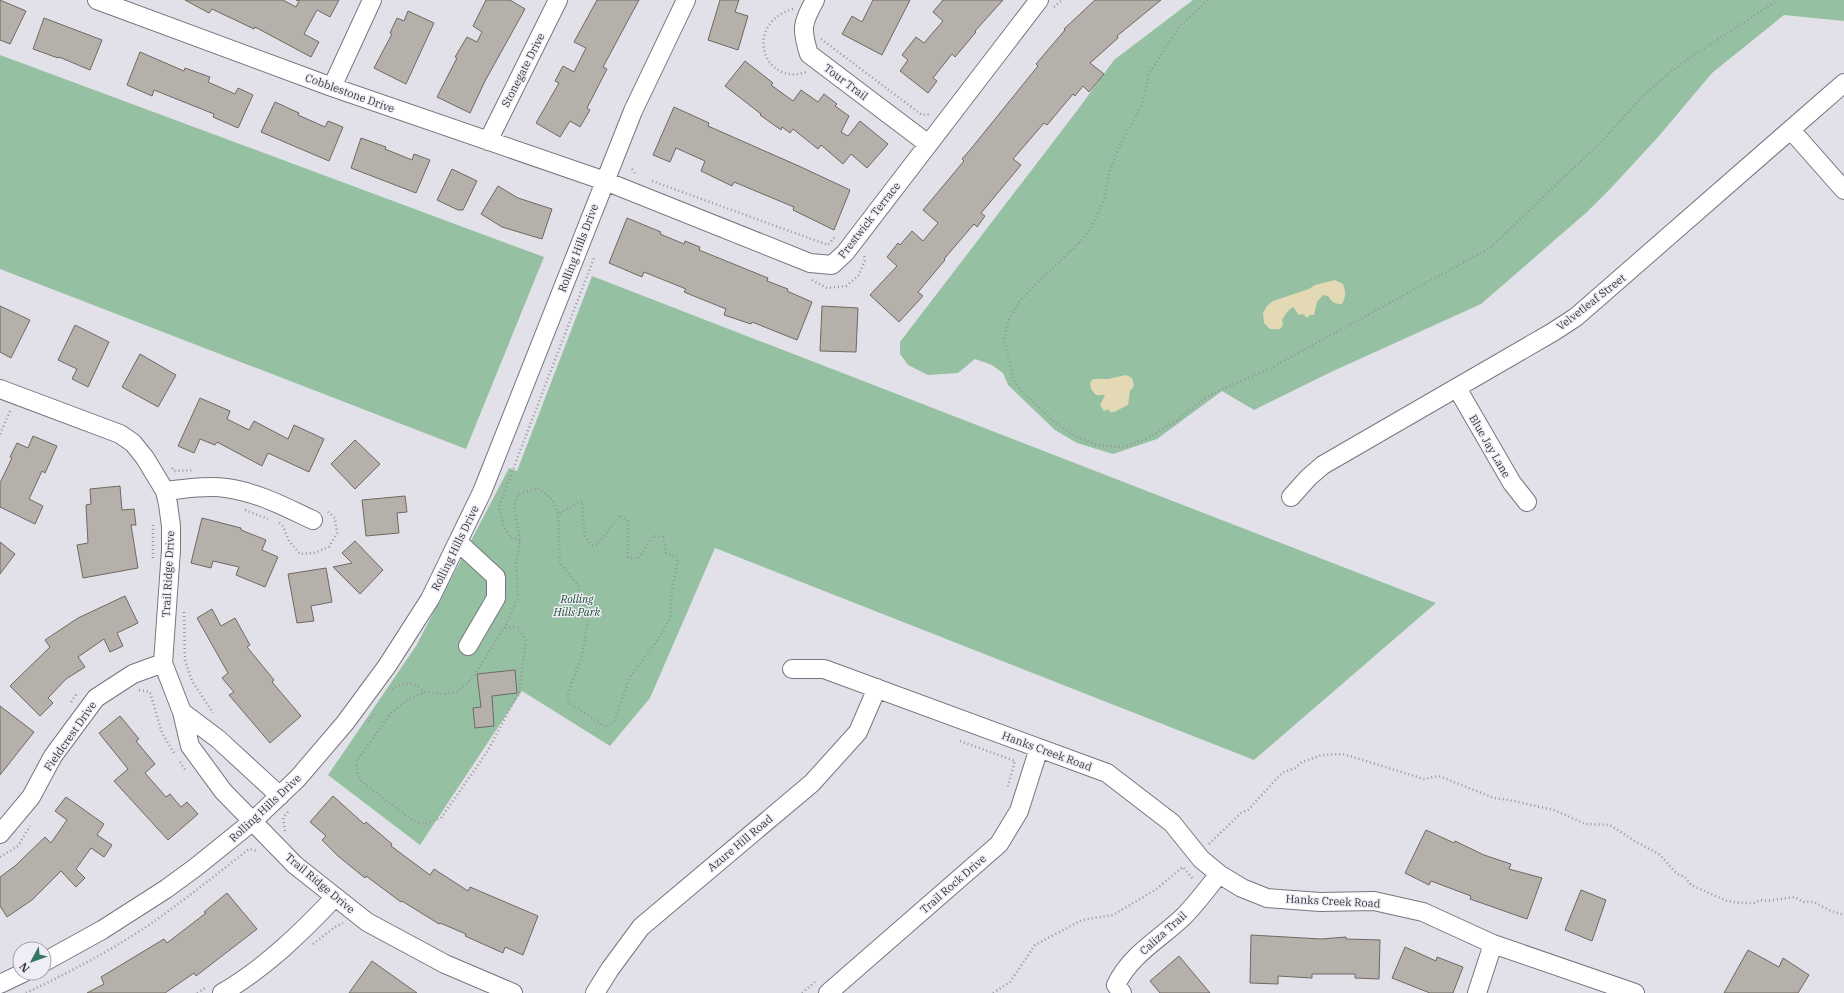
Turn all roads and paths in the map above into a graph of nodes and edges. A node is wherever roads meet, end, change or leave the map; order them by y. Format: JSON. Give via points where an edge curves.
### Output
{"nodes":[{"id":1,"x":97,"y":0,"type":"edge"},
{"id":2,"x":372,"y":0,"type":"edge"},
{"id":3,"x":558,"y":0,"type":"edge"},
{"id":4,"x":686,"y":0,"type":"edge"},
{"id":5,"x":815,"y":0,"type":"edge"},
{"id":6,"x":1062,"y":0,"type":"edge"},
{"id":7,"x":1208,"y":0,"type":"edge"},
{"id":8,"x":1778,"y":0,"type":"edge"},
{"id":9,"x":133,"y":6,"type":"edge"},
{"id":10,"x":1045,"y":6,"type":"edge"},
{"id":11,"x":819,"y":38,"type":"dead end"},
{"id":12,"x":1844,"y":83,"type":"edge"},
{"id":13,"x":332,"y":87,"type":"junction"},
{"id":14,"x":928,"y":115,"type":"dead end"},
{"id":15,"x":1791,"y":130,"type":"junction"},
{"id":16,"x":488,"y":141,"type":"junction"},
{"id":17,"x":928,"y":144,"type":"junction"},
{"id":18,"x":632,"y":169,"type":"dead end"},
{"id":19,"x":643,"y":177,"type":"dead end"},
{"id":20,"x":651,"y":180,"type":"dead end"},
{"id":21,"x":605,"y":181,"type":"junction"},
{"id":22,"x":1844,"y":190,"type":"edge"},
{"id":23,"x":838,"y":233,"type":"dead end"},
{"id":24,"x":596,"y":251,"type":"dead end"},
{"id":25,"x":864,"y":252,"type":"dead end"},
{"id":26,"x":809,"y":277,"type":"dead end"},
{"id":27,"x":1457,"y":388,"type":"junction"},
{"id":28,"x":1,"y":391,"type":"edge"},
{"id":29,"x":12,"y":409,"type":"dead end"},
{"id":30,"x":0,"y":434,"type":"edge"},
{"id":31,"x":170,"y":466,"type":"dead end"},
{"id":32,"x":199,"y":470,"type":"dead end"},
{"id":33,"x":165,"y":491,"type":"junction"},
{"id":34,"x":1291,"y":497,"type":"dead end"},
{"id":35,"x":1527,"y":502,"type":"dead end"},
{"id":36,"x":238,"y":508,"type":"dead end"},
{"id":37,"x":319,"y":514,"type":"joint"},
{"id":38,"x":558,"y":514,"type":"junction"},
{"id":39,"x":153,"y":519,"type":"dead end"},
{"id":40,"x":271,"y":520,"type":"dead end"},
{"id":41,"x":278,"y":522,"type":"dead end"},
{"id":42,"x":520,"y":540,"type":"junction"},
{"id":43,"x":458,"y":542,"type":"junction"},
{"id":44,"x":153,"y":558,"type":"dead end"},
{"id":45,"x":184,"y":605,"type":"dead end"},
{"id":46,"x":505,"y":627,"type":"junction"},
{"id":47,"x":468,"y":646,"type":"dead end"},
{"id":48,"x":163,"y":663,"type":"junction"},
{"id":49,"x":792,"y":670,"type":"dead end"},
{"id":50,"x":877,"y":688,"type":"junction"},
{"id":51,"x":133,"y":691,"type":"dead end"},
{"id":52,"x":424,"y":693,"type":"junction"},
{"id":53,"x":388,"y":694,"type":"dead end"},
{"id":54,"x":182,"y":712,"type":"junction"},
{"id":55,"x":375,"y":712,"type":"dead end"},
{"id":56,"x":216,"y":716,"type":"dead end"},
{"id":57,"x":366,"y":725,"type":"dead end"},
{"id":58,"x":162,"y":733,"type":"dead end"},
{"id":59,"x":960,"y":741,"type":"dead end"},
{"id":60,"x":1039,"y":748,"type":"junction"},
{"id":61,"x":1006,"y":792,"type":"dead end"},
{"id":62,"x":280,"y":796,"type":"junction"},
{"id":63,"x":34,"y":819,"type":"dead end"},
{"id":64,"x":253,"y":822,"type":"junction"},
{"id":65,"x":284,"y":824,"type":"dead end"},
{"id":66,"x":285,"y":832,"type":"dead end"},
{"id":67,"x":0,"y":834,"type":"edge"},
{"id":68,"x":1206,"y":846,"type":"dead end"},
{"id":69,"x":0,"y":857,"type":"edge"},
{"id":70,"x":1219,"y":874,"type":"junction"},
{"id":71,"x":1193,"y":879,"type":"dead end"},
{"id":72,"x":335,"y":897,"type":"junction"},
{"id":73,"x":1844,"y":915,"type":"edge"},
{"id":74,"x":1493,"y":944,"type":"junction"},
{"id":75,"x":52,"y":957,"type":"edge"},
{"id":76,"x":12,"y":978,"type":"edge"},
{"id":77,"x":0,"y":984,"type":"edge"},
{"id":78,"x":487,"y":988,"type":"edge"},
{"id":79,"x":222,"y":993,"type":"edge"},
{"id":80,"x":514,"y":993,"type":"edge"},
{"id":81,"x":595,"y":993,"type":"edge"},
{"id":82,"x":828,"y":993,"type":"edge"},
{"id":83,"x":993,"y":993,"type":"edge"},
{"id":84,"x":1122,"y":993,"type":"edge"},
{"id":85,"x":1477,"y":993,"type":"edge"},
{"id":86,"x":1635,"y":993,"type":"edge"}],
"edges":[{"from":1,"to":9,"type":"street","name":"Cobblestone Drive"},
{"from":2,"to":13,"type":"street"},
{"from":3,"to":16,"type":"street","name":"Stonegate Drive"},
{"from":4,"to":21,"type":"street","name":"Rolling Hills Drive","via":[[633,111]]},
{"from":5,"to":17,"type":"street","name":"Tour Trail","via":[[807,14],[803,34],[809,54]]},
{"from":6,"to":10,"type":"path"},
{"from":7,"to":8,"type":"path","via":[[1179,27],[1149,74],[1142,105],[1118,149],[1109,173],[1104,200],[1091,227],[1083,238],[1032,287],[1009,319],[1004,340],[1014,379],[1022,394],[1056,423],[1077,437],[1097,445],[1124,447],[1148,438],[1216,392],[1269,369],[1490,248],[1666,76]]},
{"from":9,"to":13,"type":"street","name":"Cobblestone Drive"},
{"from":10,"to":17,"type":"street","name":"Prestwick Terrace"},
{"from":11,"to":14,"type":"path","via":[[922,115]]},
{"from":12,"to":15,"type":"street","name":"Velvetleaf Street"},
{"from":13,"to":16,"type":"street","name":"Cobblestone Drive"},
{"from":15,"to":22,"type":"street"},
{"from":15,"to":27,"type":"street","name":"Velvetleaf Street","via":[[1576,317]]},
{"from":16,"to":21,"type":"street","name":"Cobblestone Drive"},
{"from":17,"to":21,"type":"street","name":"Prestwick Terrace","via":[[845,253],[832,265],[810,263]]},
{"from":18,"to":19,"type":"path","via":[[636,175]]},
{"from":20,"to":23,"type":"path","via":[[828,245]]},
{"from":21,"to":43,"type":"street","name":"Rolling Hills Drive","via":[[498,453]]},
{"from":24,"to":42,"type":"path","via":[[499,506],[503,524],[511,538]]},
{"from":25,"to":26,"type":"path","via":[[865,260],[859,276],[846,286],[827,288]]},
{"from":27,"to":34,"type":"street","name":"Velvetleaf Street","via":[[1323,465]]},
{"from":27,"to":35,"type":"street","name":"Blue Jay Lane","via":[[1504,470]]},
{"from":28,"to":33,"type":"street","name":"Trail Ridge Drive","via":[[120,434],[133,443],[145,458]]},
{"from":29,"to":30,"type":"path"},
{"from":31,"to":32,"type":"path","via":[[174,471]]},
{"from":33,"to":37,"type":"street","via":[[207,487],[246,491]]},
{"from":33,"to":48,"type":"street","name":"Trail Ridge Drive","via":[[171,526],[171,550]]},
{"from":36,"to":40,"type":"path"},
{"from":37,"to":41,"type":"path","via":[[335,518],[337,533],[329,547],[314,553],[300,554]]},
{"from":38,"to":38,"type":"path","via":[[560,563],[578,585],[588,621],[582,656],[567,696],[569,703],[606,727],[614,722],[630,677],[655,644],[670,618],[678,558],[666,553],[663,537],[653,536],[638,558],[628,557],[628,521],[620,515],[598,544],[591,545],[585,536],[582,501]]},
{"from":38,"to":42,"type":"path","via":[[552,498],[538,488],[518,494],[514,510]]},
{"from":39,"to":44,"type":"path"},
{"from":42,"to":46,"type":"path","via":[[516,564],[518,598]]},
{"from":43,"to":47,"type":"street","via":[[496,577],[496,598]]},
{"from":43,"to":62,"type":"street","name":"Rolling Hills Drive","via":[[430,599],[387,666],[345,723]]},
{"from":45,"to":56,"type":"path","via":[[185,660],[192,681]]},
{"from":46,"to":52,"type":"path","via":[[474,675],[458,691],[445,694]]},
{"from":46,"to":52,"type":"path","via":[[518,627],[526,641],[519,692],[488,752],[441,818],[424,824],[413,821],[362,781],[356,762],[392,712],[409,699]]},
{"from":48,"to":54,"type":"street","name":"Trail Ridge Drive"},
{"from":48,"to":67,"type":"street","name":"Fieldcrest Drive","via":[[133,674],[96,698],[53,756],[31,797]]},
{"from":49,"to":50,"type":"street","name":"Hanks Creek Road","via":[[824,669]]},
{"from":50,"to":60,"type":"street","name":"Hanks Creek Road"},
{"from":50,"to":81,"type":"street","name":"Azure Hill Road","via":[[858,732],[812,783],[641,927]]},
{"from":51,"to":58,"type":"path","via":[[150,692]]},
{"from":52,"to":53,"type":"path","via":[[416,684],[404,683],[393,688]]},
{"from":54,"to":62,"type":"street","via":[[218,739]]},
{"from":54,"to":64,"type":"street","name":"Trail Ridge Drive","via":[[190,746],[223,791]]},
{"from":55,"to":57,"type":"path"},
{"from":59,"to":61,"type":"path","via":[[1015,761]]},
{"from":60,"to":70,"type":"street","name":"Hanks Creek Road","via":[[1107,773],[1172,823],[1201,859]]},
{"from":60,"to":82,"type":"street","name":"Trail Rock Drive","via":[[1019,811],[999,844]]},
{"from":62,"to":64,"type":"street","name":"Rolling Hills Drive"},
{"from":63,"to":69,"type":"path","via":[[18,846]]},
{"from":64,"to":72,"type":"street","name":"Trail Ridge Drive","via":[[295,865]]},
{"from":64,"to":75,"type":"street","name":"Rolling Hills Drive","via":[[196,867],[134,910]]},
{"from":65,"to":66,"type":"path"},
{"from":68,"to":73,"type":"path","via":[[1241,813],[1248,810],[1282,772],[1322,755],[1343,754],[1424,779],[1439,776],[1494,798],[1554,810],[1585,824],[1610,825],[1660,854],[1677,874],[1685,877],[1691,885],[1727,901],[1754,903],[1795,897]]},
{"from":70,"to":74,"type":"street","name":"Hanks Creek Road","via":[[1242,888],[1267,898],[1320,902],[1374,901],[1423,912]]},
{"from":70,"to":84,"type":"street","name":"Caliza Trail","via":[[1182,917],[1122,972],[1116,985]]},
{"from":71,"to":83,"type":"path","via":[[1183,867],[1155,890],[1113,915],[1082,920],[1035,945],[1010,982]]},
{"from":72,"to":78,"type":"street","name":"Trail Ridge Drive","via":[[367,922]]},
{"from":72,"to":79,"type":"street","via":[[295,939],[241,982]]},
{"from":74,"to":85,"type":"street"},
{"from":74,"to":86,"type":"street","name":"Hanks Creek Road"},
{"from":76,"to":77,"type":"street"},
{"from":78,"to":80,"type":"street","name":"Trail Ridge Drive"}]}
